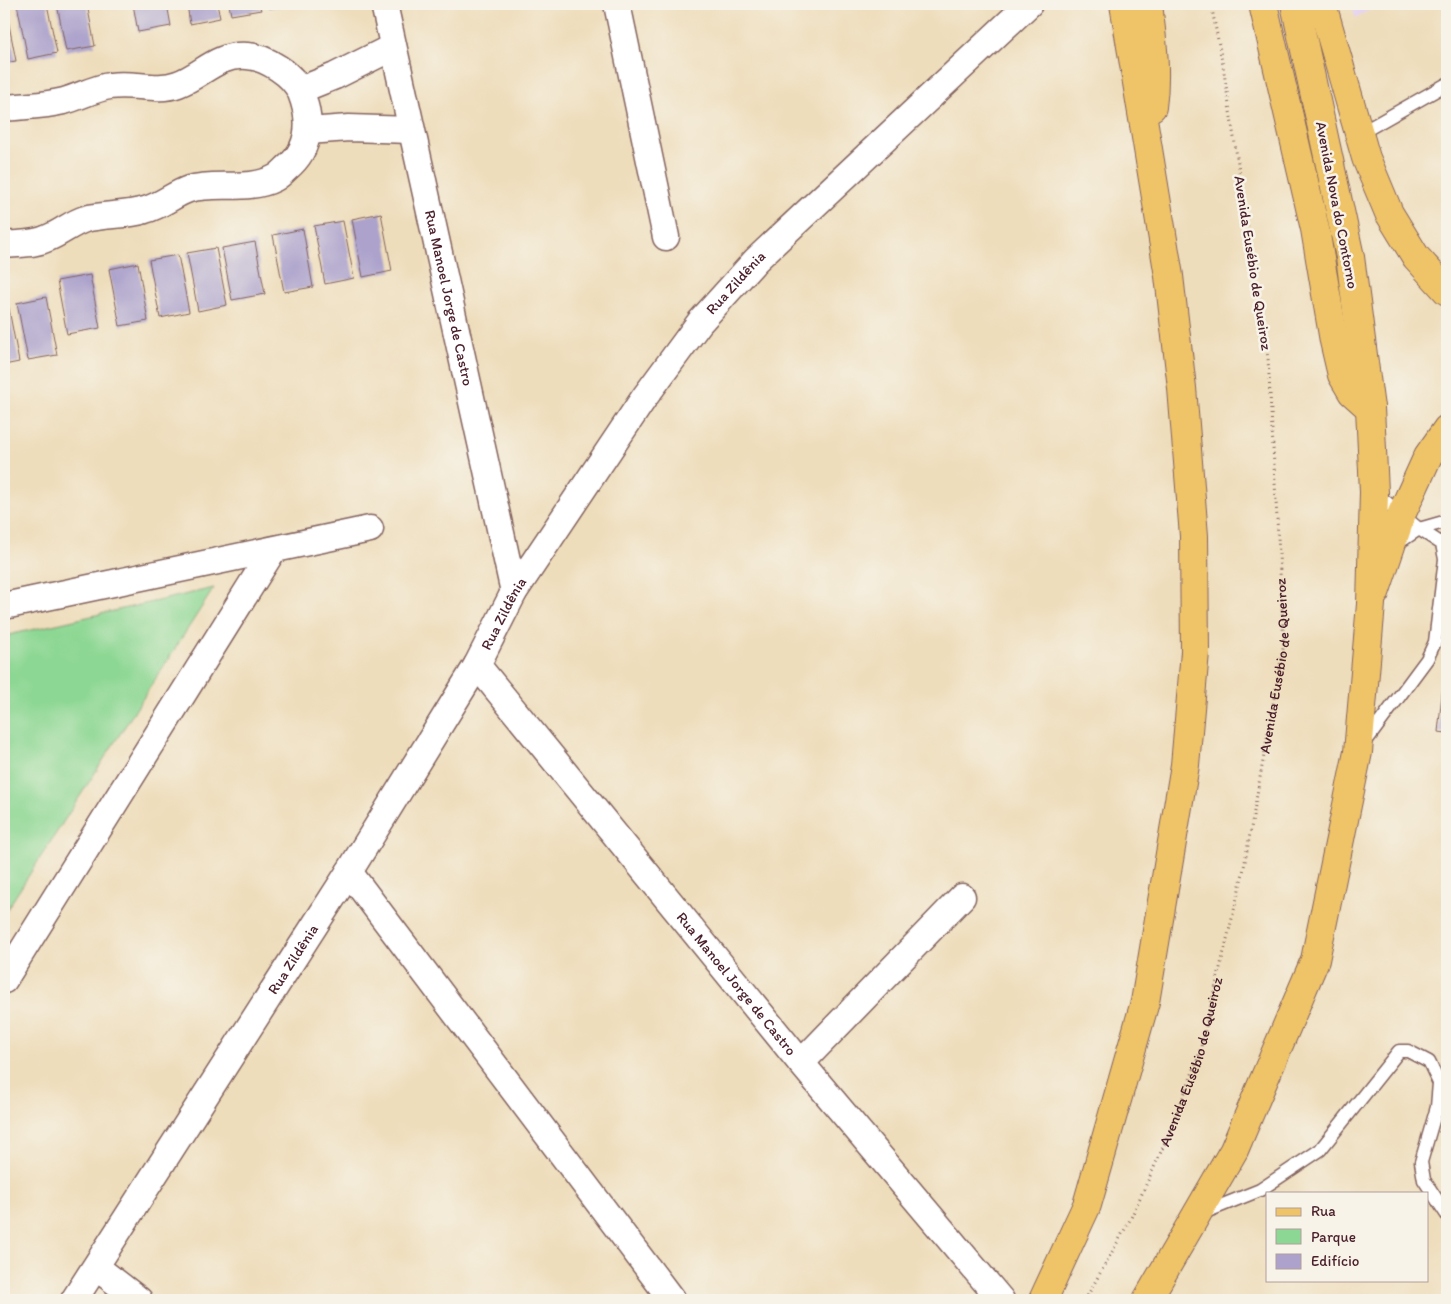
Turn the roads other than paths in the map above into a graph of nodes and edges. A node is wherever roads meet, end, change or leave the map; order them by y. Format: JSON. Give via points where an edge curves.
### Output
{"nodes":[{"id":1,"x":384,"y":4,"type":"edge"},
{"id":2,"x":617,"y":4,"type":"edge"},
{"id":3,"x":1029,"y":4,"type":"edge"},
{"id":4,"x":1124,"y":4,"type":"edge"},
{"id":5,"x":1148,"y":4,"type":"edge"},
{"id":6,"x":1264,"y":4,"type":"edge"},
{"id":7,"x":1295,"y":4,"type":"edge"},
{"id":8,"x":1322,"y":4,"type":"edge"},
{"id":9,"x":394,"y":47,"type":"junction"},
{"id":10,"x":1447,"y":84,"type":"edge"},
{"id":11,"x":300,"y":90,"type":"junction"},
{"id":12,"x":4,"y":108,"type":"edge"},
{"id":13,"x":308,"y":130,"type":"junction"},
{"id":14,"x":411,"y":130,"type":"junction"},
{"id":15,"x":1359,"y":134,"type":"junction"},
{"id":16,"x":1147,"y":140,"type":"junction"},
{"id":17,"x":666,"y":237,"type":"dead end"},
{"id":18,"x":4,"y":245,"type":"edge"},
{"id":19,"x":1447,"y":291,"type":"edge"},
{"id":20,"x":1370,"y":408,"type":"junction"},
{"id":21,"x":1447,"y":429,"type":"edge"},
{"id":22,"x":1374,"y":492,"type":"junction"},
{"id":23,"x":1410,"y":521,"type":"junction"},
{"id":24,"x":1447,"y":521,"type":"edge"},
{"id":25,"x":370,"y":529,"type":"dead end"},
{"id":26,"x":1445,"y":541,"type":"edge"},
{"id":27,"x":273,"y":550,"type":"junction"},
{"id":28,"x":514,"y":592,"type":"junction"},
{"id":29,"x":1371,"y":604,"type":"junction"},
{"id":30,"x":4,"y":606,"type":"edge"},
{"id":31,"x":477,"y":665,"type":"junction"},
{"id":32,"x":1358,"y":752,"type":"junction"},
{"id":33,"x":349,"y":872,"type":"junction"},
{"id":34,"x":962,"y":897,"type":"dead end"},
{"id":35,"x":4,"y":980,"type":"edge"},
{"id":36,"x":801,"y":1063,"type":"junction"},
{"id":37,"x":1447,"y":1098,"type":"edge"},
{"id":38,"x":1436,"y":1113,"type":"junction"},
{"id":39,"x":1447,"y":1214,"type":"edge"},
{"id":40,"x":1196,"y":1216,"type":"junction"},
{"id":41,"x":96,"y":1267,"type":"junction"},
{"id":42,"x":74,"y":1300,"type":"edge"},
{"id":43,"x":139,"y":1300,"type":"edge"},
{"id":44,"x":672,"y":1300,"type":"edge"},
{"id":45,"x":1001,"y":1300,"type":"edge"},
{"id":46,"x":1043,"y":1300,"type":"edge"},
{"id":47,"x":1147,"y":1300,"type":"edge"}],
"edges":[{"from":1,"to":9,"type":"street","name":"Rua Manoel Jorge de Castro"},
{"from":2,"to":17,"type":"street"},
{"from":3,"to":28,"type":"street","name":"Rua Zildênia","via":[[756,260],[700,322],[644,398]]},
{"from":4,"to":16,"type":"main road"},
{"from":5,"to":16,"type":"main road","via":[[1155,86]]},
{"from":6,"to":20,"type":"main road","via":[[1315,229],[1342,375],[1352,392]]},
{"from":7,"to":20,"type":"main road","name":"Avenida Nova do Contorno","via":[[1350,257]]},
{"from":8,"to":15,"type":"main road"},
{"from":9,"to":11,"type":"street"},
{"from":9,"to":14,"type":"street","name":"Rua Manoel Jorge de Castro"},
{"from":10,"to":15,"type":"lane"},
{"from":11,"to":12,"type":"street","via":[[285,72],[269,62],[238,56],[215,63],[178,84],[161,88],[126,84],[109,86],[65,101]]},
{"from":11,"to":13,"type":"street","via":[[308,113]]},
{"from":13,"to":14,"type":"street"},
{"from":13,"to":18,"type":"street","via":[[301,151],[276,178],[238,187],[190,189],[147,210],[83,220],[32,244]]},
{"from":14,"to":28,"type":"street","name":"Rua Manoel Jorge de Castro"},
{"from":15,"to":19,"type":"main road","via":[[1389,213],[1416,257]]},
{"from":16,"to":46,"type":"main road","via":[[1169,276],[1194,536],[1194,652],[1185,765],[1145,1002],[1087,1205]]},
{"from":20,"to":22,"type":"main road"},
{"from":21,"to":23,"type":"main road","via":[[1428,456]]},
{"from":22,"to":23,"type":"lane"},
{"from":22,"to":29,"type":"main road"},
{"from":23,"to":24,"type":"lane"},
{"from":23,"to":26,"type":"lane"},
{"from":23,"to":29,"type":"main road","via":[[1388,550]]},
{"from":25,"to":27,"type":"street"},
{"from":26,"to":32,"type":"lane","via":[[1435,642],[1427,660]]},
{"from":27,"to":30,"type":"street"},
{"from":27,"to":35,"type":"street"},
{"from":28,"to":31,"type":"street","name":"Rua Zildênia"},
{"from":29,"to":32,"type":"main road"},
{"from":31,"to":33,"type":"street","name":"Rua Zildênia"},
{"from":31,"to":36,"type":"street","name":"Rua Manoel Jorge de Castro"},
{"from":32,"to":40,"type":"main road","via":[[1315,960],[1234,1150]]},
{"from":33,"to":41,"type":"street","name":"Rua Zildênia"},
{"from":33,"to":44,"type":"street"},
{"from":34,"to":36,"type":"street"},
{"from":36,"to":45,"type":"street","name":"Rua Manoel Jorge de Castro"},
{"from":37,"to":38,"type":"lane"},
{"from":38,"to":39,"type":"lane","via":[[1421,1162],[1424,1180]]},
{"from":38,"to":40,"type":"lane","via":[[1438,1083],[1429,1062],[1408,1051],[1399,1051],[1320,1150],[1260,1190]]},
{"from":40,"to":47,"type":"main road"},
{"from":41,"to":42,"type":"street","name":"Rua Zildênia"},
{"from":41,"to":43,"type":"street"}]}
